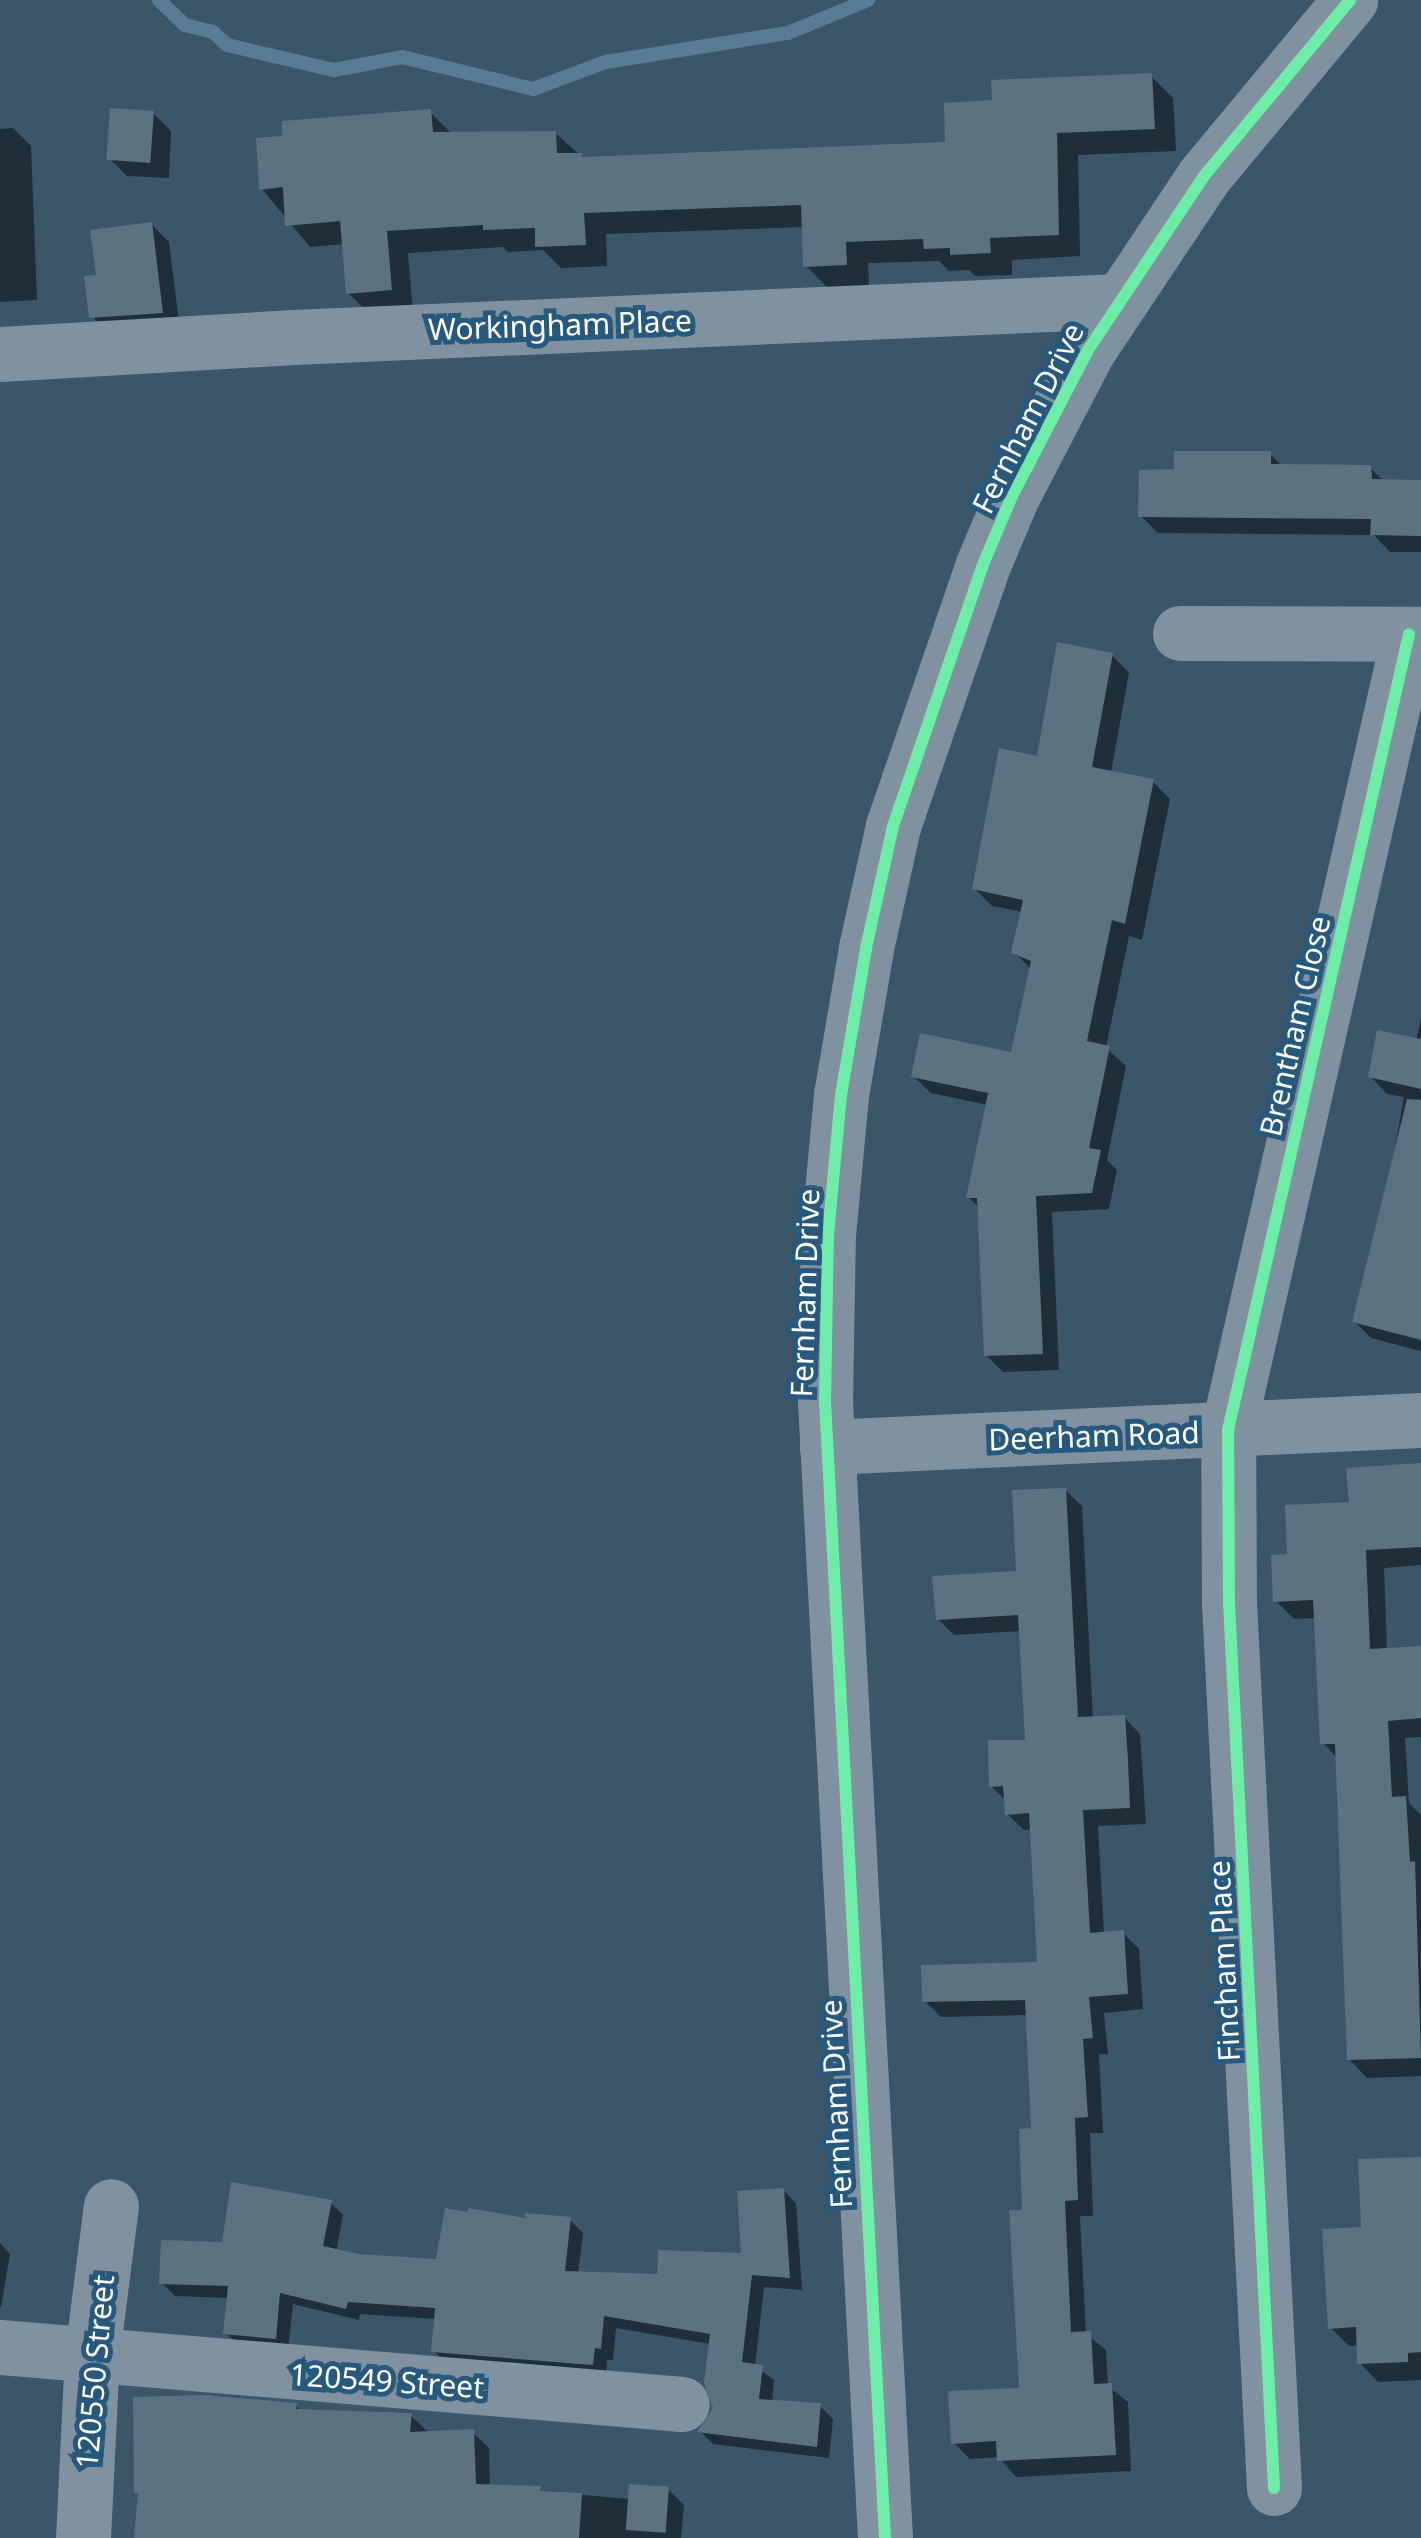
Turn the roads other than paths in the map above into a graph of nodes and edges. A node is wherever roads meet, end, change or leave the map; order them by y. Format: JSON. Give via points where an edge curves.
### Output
{"nodes":[{"id":1,"x":1350,"y":0,"type":"edge"},
{"id":2,"x":1120,"y":301,"type":"junction"},
{"id":3,"x":0,"y":354,"type":"edge"},
{"id":4,"x":1180,"y":634,"type":"dead end"},
{"id":5,"x":1415,"y":634,"type":"edge"},
{"id":6,"x":1421,"y":1420,"type":"edge"},
{"id":7,"x":1228,"y":1430,"type":"junction"},
{"id":8,"x":827,"y":1447,"type":"junction"},
{"id":9,"x":111,"y":2206,"type":"dead end"},
{"id":10,"x":0,"y":2347,"type":"edge"},
{"id":11,"x":92,"y":2354,"type":"junction"},
{"id":12,"x":682,"y":2404,"type":"dead end"},
{"id":13,"x":1274,"y":2488,"type":"dead end"},
{"id":14,"x":83,"y":2538,"type":"edge"},
{"id":15,"x":885,"y":2538,"type":"edge"}],
"edges":[{"from":1,"to":2,"type":"street","name":"Fernham Drive","via":[[1204,176]]},
{"from":2,"to":3,"type":"street","name":"Workingham Place"},
{"from":2,"to":8,"type":"street","name":"Fernham Drive","via":[[1012,496],[893,826],[842,1094],[828,1236]]},
{"from":4,"to":5,"type":"street","name":"Brentham Close"},
{"from":5,"to":7,"type":"street","name":"Brentham Close"},
{"from":6,"to":7,"type":"street","name":"Deerham Road"},
{"from":7,"to":8,"type":"street","name":"Deerham Road"},
{"from":7,"to":13,"type":"street","name":"Fincham Place","via":[[1229,1604]]},
{"from":8,"to":15,"type":"street","name":"Fernham Drive"},
{"from":9,"to":11,"type":"street","name":"120550 Street"},
{"from":10,"to":11,"type":"street","name":"120549 Street"},
{"from":11,"to":12,"type":"street","name":"120549 Street"},
{"from":11,"to":14,"type":"street","name":"120550 Street"}]}
